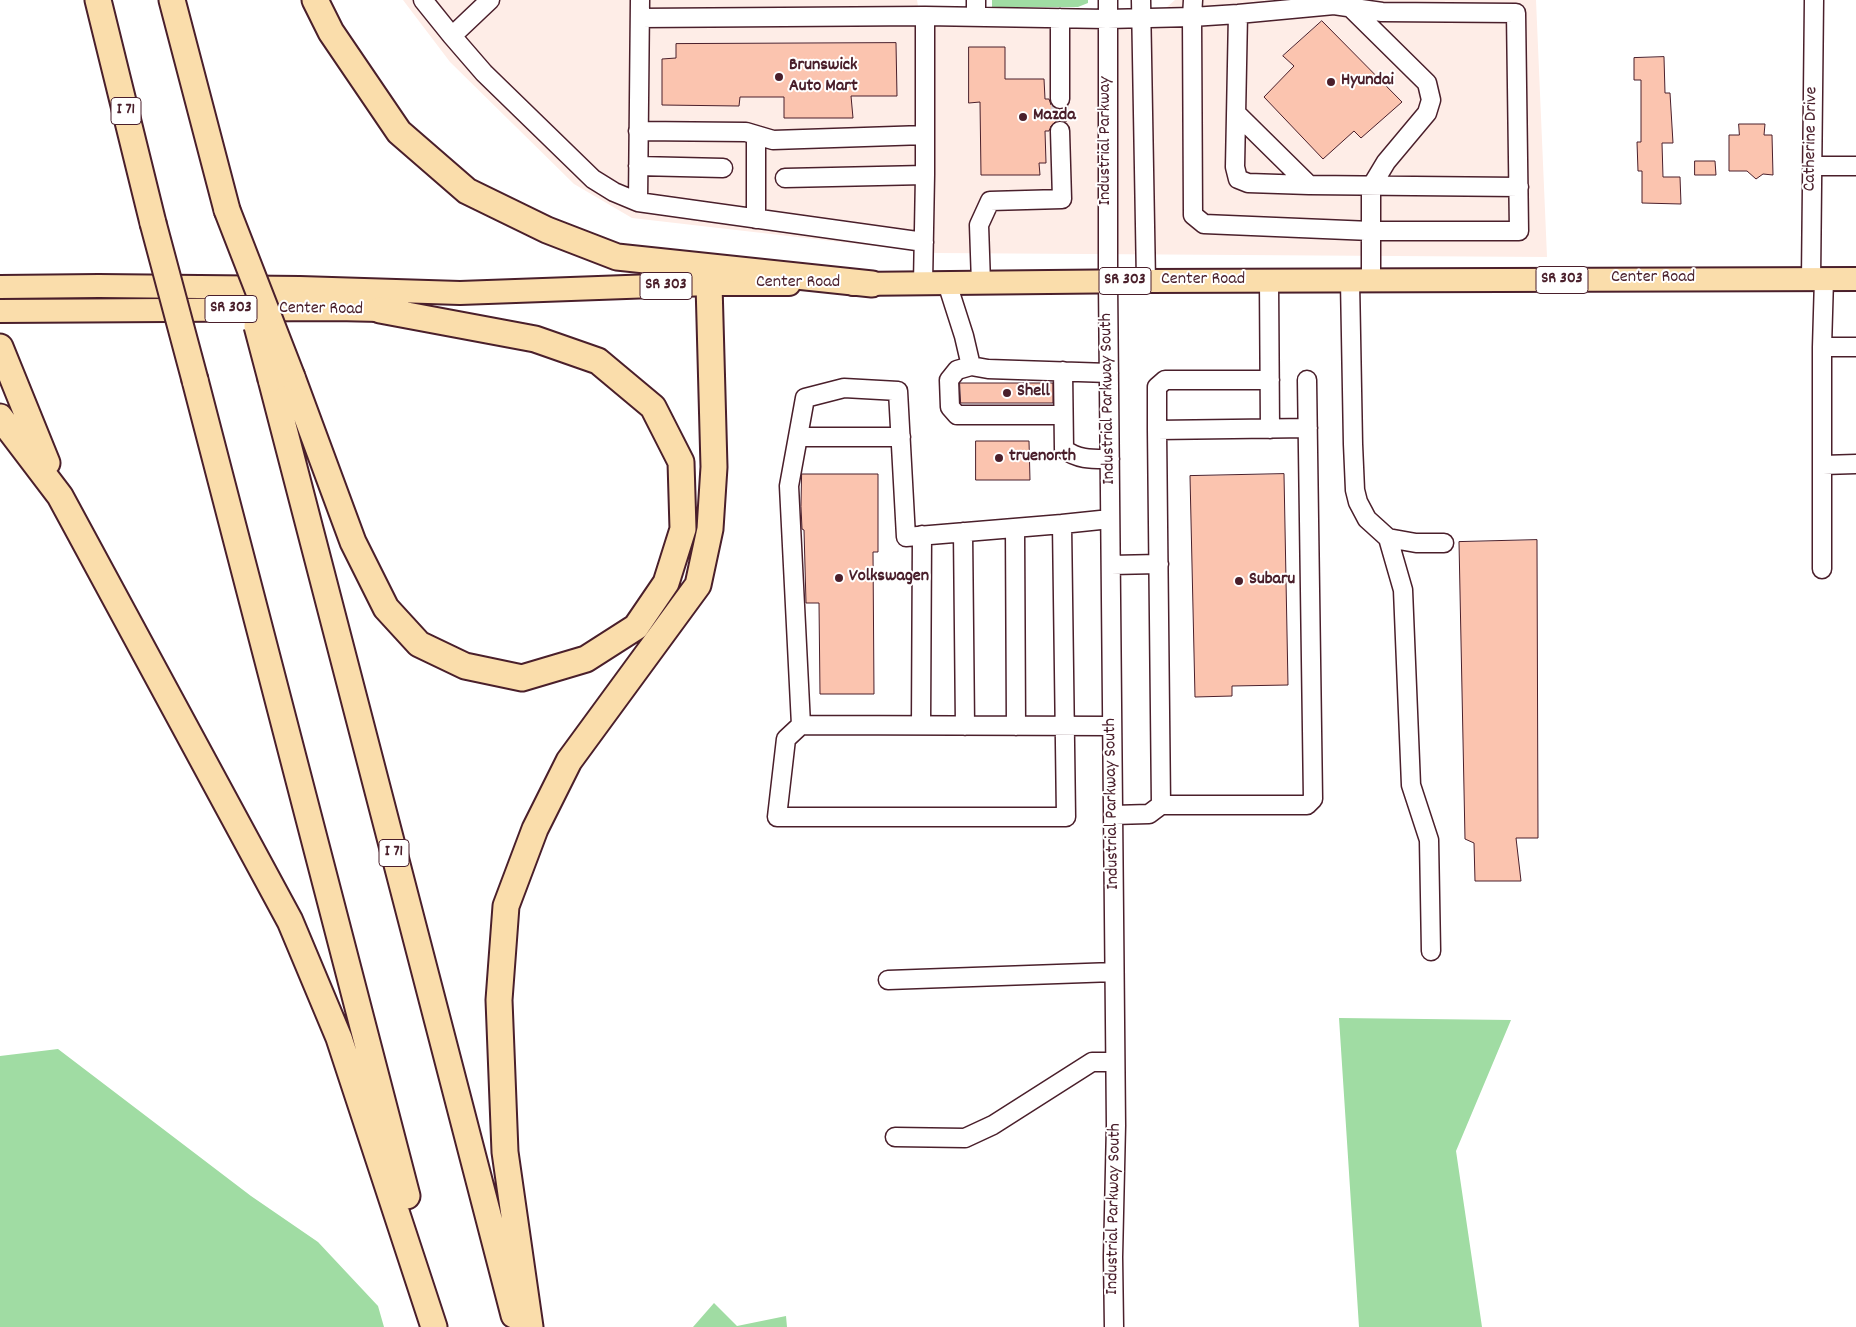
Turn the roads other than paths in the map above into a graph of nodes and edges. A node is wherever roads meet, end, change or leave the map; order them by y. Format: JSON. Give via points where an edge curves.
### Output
{"nodes":[{"id":1,"x":98,"y":0,"type":"edge"},
{"id":2,"x":172,"y":0,"type":"edge"},
{"id":3,"x":315,"y":0,"type":"edge"},
{"id":4,"x":423,"y":0,"type":"edge"},
{"id":5,"x":640,"y":0,"type":"edge"},
{"id":6,"x":1108,"y":0,"type":"edge"},
{"id":7,"x":1141,"y":0,"type":"edge"},
{"id":8,"x":1814,"y":0,"type":"edge"},
{"id":9,"x":488,"y":1,"type":"edge"},
{"id":10,"x":1349,"y":6,"type":"junction"},
{"id":11,"x":1192,"y":8,"type":"edge"},
{"id":12,"x":976,"y":9,"type":"edge"},
{"id":13,"x":1238,"y":14,"type":"junction"},
{"id":14,"x":925,"y":16,"type":"junction"},
{"id":15,"x":640,"y":18,"type":"junction"},
{"id":16,"x":1060,"y":18,"type":"junction"},
{"id":17,"x":1142,"y":18,"type":"junction"},
{"id":18,"x":1107,"y":19,"type":"junction"},
{"id":19,"x":452,"y":36,"type":"junction"},
{"id":20,"x":1060,"y":99,"type":"tunnel mouth"},
{"id":21,"x":1236,"y":113,"type":"junction"},
{"id":22,"x":638,"y":131,"type":"junction"},
{"id":23,"x":1060,"y":131,"type":"tunnel mouth"},
{"id":24,"x":756,"y":134,"type":"junction"},
{"id":25,"x":925,"y":135,"type":"junction"},
{"id":26,"x":638,"y":166,"type":"junction"},
{"id":27,"x":1812,"y":166,"type":"junction"},
{"id":28,"x":1856,"y":166,"type":"edge"},
{"id":29,"x":724,"y":168,"type":"dead end"},
{"id":30,"x":925,"y":176,"type":"junction"},
{"id":31,"x":785,"y":178,"type":"dead end"},
{"id":32,"x":1309,"y":186,"type":"junction"},
{"id":33,"x":1371,"y":187,"type":"junction"},
{"id":34,"x":1519,"y":187,"type":"junction"},
{"id":35,"x":638,"y":202,"type":"junction"},
{"id":36,"x":756,"y":219,"type":"junction"},
{"id":37,"x":1371,"y":231,"type":"junction"},
{"id":38,"x":924,"y":242,"type":"junction"},
{"id":39,"x":1856,"y":278,"type":"edge"},
{"id":40,"x":1818,"y":279,"type":"junction"},
{"id":41,"x":1360,"y":280,"type":"junction"},
{"id":42,"x":1146,"y":281,"type":"junction"},
{"id":43,"x":1269,"y":281,"type":"junction"},
{"id":44,"x":1108,"y":282,"type":"junction"},
{"id":45,"x":947,"y":283,"type":"junction"},
{"id":46,"x":981,"y":283,"type":"junction"},
{"id":47,"x":709,"y":284,"type":"junction"},
{"id":48,"x":872,"y":284,"type":"junction"},
{"id":49,"x":923,"y":284,"type":"junction"},
{"id":50,"x":0,"y":287,"type":"edge"},
{"id":51,"x":460,"y":293,"type":"junction"},
{"id":52,"x":380,"y":310,"type":"junction"},
{"id":53,"x":0,"y":311,"type":"edge"},
{"id":54,"x":0,"y":347,"type":"edge"},
{"id":55,"x":1822,"y":347,"type":"junction"},
{"id":56,"x":1856,"y":347,"type":"edge"},
{"id":57,"x":971,"y":366,"type":"junction"},
{"id":58,"x":1063,"y":371,"type":"junction"},
{"id":59,"x":1109,"y":373,"type":"junction"},
{"id":60,"x":281,"y":378,"type":"junction"},
{"id":61,"x":1270,"y":380,"type":"junction"},
{"id":62,"x":1307,"y":380,"type":"dead end"},
{"id":63,"x":1063,"y":415,"type":"junction"},
{"id":64,"x":0,"y":417,"type":"edge"},
{"id":65,"x":1308,"y":428,"type":"junction"},
{"id":66,"x":1270,"y":429,"type":"junction"},
{"id":67,"x":1157,"y":430,"type":"junction"},
{"id":68,"x":798,"y":437,"type":"junction"},
{"id":69,"x":901,"y":437,"type":"junction"},
{"id":70,"x":1110,"y":459,"type":"junction"},
{"id":71,"x":1856,"y":464,"type":"edge"},
{"id":72,"x":1822,"y":465,"type":"junction"},
{"id":73,"x":60,"y":496,"type":"junction"},
{"id":74,"x":1110,"y":519,"type":"junction"},
{"id":75,"x":1062,"y":524,"type":"junction"},
{"id":76,"x":1015,"y":528,"type":"junction"},
{"id":77,"x":963,"y":532,"type":"junction"},
{"id":78,"x":922,"y":536,"type":"junction"},
{"id":79,"x":1388,"y":538,"type":"junction"},
{"id":80,"x":1444,"y":543,"type":"dead end"},
{"id":81,"x":1159,"y":564,"type":"junction"},
{"id":82,"x":1111,"y":565,"type":"junction"},
{"id":83,"x":1822,"y":568,"type":"dead end"},
{"id":84,"x":801,"y":725,"type":"junction"},
{"id":85,"x":921,"y":725,"type":"junction"},
{"id":86,"x":965,"y":726,"type":"junction"},
{"id":87,"x":1016,"y":726,"type":"junction"},
{"id":88,"x":1065,"y":726,"type":"junction"},
{"id":89,"x":1112,"y":726,"type":"junction"},
{"id":90,"x":1161,"y":805,"type":"junction"},
{"id":91,"x":1113,"y":815,"type":"junction"},
{"id":92,"x":1431,"y":951,"type":"dead end"},
{"id":93,"x":1114,"y":972,"type":"junction"},
{"id":94,"x":888,"y":980,"type":"dead end"},
{"id":95,"x":1115,"y":1062,"type":"junction"},
{"id":96,"x":894,"y":1136,"type":"dead end"},
{"id":97,"x":434,"y":1327,"type":"edge"},
{"id":98,"x":441,"y":1327,"type":"edge"},
{"id":99,"x":517,"y":1327,"type":"edge"},
{"id":100,"x":530,"y":1327,"type":"edge"},
{"id":101,"x":1114,"y":1327,"type":"edge"}],
"edges":[{"from":1,"to":98,"type":"highway","number":"I 71","bridge":true,"via":[[153,223]]},
{"from":2,"to":60,"type":"highway","bridge":true,"via":[[227,210]]},
{"from":3,"to":48,"type":"highway","via":[[331,32],[399,132],[467,191],[547,230],[617,257]]},
{"from":4,"to":19,"type":"street"},
{"from":5,"to":15,"type":"street"},
{"from":6,"to":18,"type":"street","name":"Industrial Parkway"},
{"from":7,"to":17,"type":"street"},
{"from":8,"to":27,"type":"street","name":"Catherine Drive"},
{"from":9,"to":19,"type":"street"},
{"from":10,"to":13,"type":"street","via":[[1334,4]]},
{"from":10,"to":33,"type":"street","via":[[1426,83],[1431,100],[1426,113],[1386,162]]},
{"from":10,"to":34,"type":"street","via":[[1382,12],[1516,14]]},
{"from":11,"to":13,"type":"street"},
{"from":11,"to":17,"type":"street"},
{"from":11,"to":37,"type":"street","via":[[1193,215],[1204,224]]},
{"from":12,"to":14,"type":"street"},
{"from":12,"to":16,"type":"street"},
{"from":13,"to":21,"type":"street"},
{"from":14,"to":15,"type":"street"},
{"from":14,"to":25,"type":"street"},
{"from":15,"to":22,"type":"street"},
{"from":16,"to":18,"type":"street"},
{"from":16,"to":20,"type":"street"},
{"from":17,"to":18,"type":"street"},
{"from":17,"to":42,"type":"street"},
{"from":18,"to":44,"type":"street","name":"Industrial Parkway"},
{"from":19,"to":35,"type":"street","via":[[484,73],[594,179]]},
{"from":21,"to":32,"type":"street"},
{"from":21,"to":32,"type":"street","via":[[1235,166],[1238,179],[1248,183]]},
{"from":22,"to":24,"type":"street"},
{"from":22,"to":26,"type":"street"},
{"from":23,"to":46,"type":"street","via":[[1062,199],[990,201],[979,225]]},
{"from":24,"to":25,"type":"street","via":[[773,140]]},
{"from":24,"to":36,"type":"street"},
{"from":25,"to":30,"type":"street"},
{"from":26,"to":29,"type":"street"},
{"from":26,"to":35,"type":"street"},
{"from":27,"to":28,"type":"street"},
{"from":27,"to":40,"type":"street","name":"Catherine Drive"},
{"from":30,"to":31,"type":"street"},
{"from":30,"to":38,"type":"street"},
{"from":32,"to":33,"type":"street"},
{"from":33,"to":34,"type":"street"},
{"from":33,"to":37,"type":"street"},
{"from":34,"to":37,"type":"street","via":[[1519,231]]},
{"from":35,"to":36,"type":"street"},
{"from":36,"to":38,"type":"street"},
{"from":37,"to":41,"type":"street"},
{"from":38,"to":49,"type":"street"},
{"from":39,"to":40,"type":"main road","name":"Center Road","number":"SR 303"},
{"from":40,"to":41,"type":"main road","name":"Center Road","number":"SR 303"},
{"from":40,"to":55,"type":"street","name":"Catherine Drive"},
{"from":41,"to":43,"type":"main road","name":"Center Road","number":"SR 303"},
{"from":41,"to":79,"type":"street","via":[[1355,490],[1367,519]]},
{"from":42,"to":43,"type":"main road","name":"Center Road","number":"SR 303"},
{"from":42,"to":44,"type":"main road","name":"Center Road","number":"SR 303"},
{"from":43,"to":61,"type":"street"},
{"from":44,"to":46,"type":"main road","name":"Center Road","number":"SR 303"},
{"from":44,"to":59,"type":"street","name":"Industrial Parkway South"},
{"from":45,"to":46,"type":"main road","name":"Center Road","number":"SR 303"},
{"from":45,"to":49,"type":"main road","name":"Center Road","number":"SR 303"},
{"from":45,"to":57,"type":"street"},
{"from":47,"to":48,"type":"main road","name":"Center Road","number":"SR 303"},
{"from":47,"to":51,"type":"main road","name":"Center Road","number":"SR 303"},
{"from":47,"to":100,"type":"highway","via":[[714,467],[710,529],[698,585],[569,761],[535,828],[506,906],[500,1000],[505,1152]]},
{"from":48,"to":49,"type":"main road","name":"Center Road","number":"SR 303"},
{"from":50,"to":51,"type":"main road","name":"Center Road","number":"SR 303","via":[[300,288]]},
{"from":51,"to":52,"type":"main road","name":"Center Road","number":"SR 303"},
{"from":52,"to":53,"type":"main road","name":"Center Road","number":"SR 303"},
{"from":52,"to":60,"type":"highway","via":[[535,339],[580,354],[598,361],[652,406],[682,462],[683,529],[666,583],[636,627],[586,659],[522,678],[465,666],[419,644],[386,608],[353,542]]},
{"from":54,"to":73,"type":"highway"},
{"from":55,"to":56,"type":"street"},
{"from":55,"to":72,"type":"street","name":"Catherine Drive"},
{"from":57,"to":58,"type":"street"},
{"from":57,"to":63,"type":"street","via":[[957,370],[949,380],[950,407],[957,415]]},
{"from":58,"to":59,"type":"street"},
{"from":58,"to":63,"type":"street"},
{"from":59,"to":70,"type":"street","name":"Industrial Parkway South"},
{"from":60,"to":99,"type":"highway","number":"I 71"},
{"from":61,"to":66,"type":"street"},
{"from":61,"to":67,"type":"street","via":[[1165,380],[1157,387]]},
{"from":62,"to":65,"type":"street"},
{"from":63,"to":70,"type":"street","via":[[1064,448],[1083,458]]},
{"from":64,"to":73,"type":"highway"},
{"from":65,"to":66,"type":"street"},
{"from":65,"to":90,"type":"street","via":[[1313,799],[1307,805]]},
{"from":66,"to":67,"type":"street"},
{"from":67,"to":81,"type":"street"},
{"from":68,"to":69,"type":"street"},
{"from":68,"to":69,"type":"street","via":[[805,398],[844,388],[898,390]]},
{"from":68,"to":84,"type":"street","via":[[790,486]]},
{"from":69,"to":78,"type":"street","via":[[906,536]]},
{"from":70,"to":74,"type":"street","name":"Industrial Parkway South"},
{"from":71,"to":72,"type":"street"},
{"from":72,"to":83,"type":"street","name":"Catherine Drive"},
{"from":73,"to":97,"type":"highway","via":[[290,922],[339,1038]]},
{"from":74,"to":75,"type":"street"},
{"from":74,"to":82,"type":"street","name":"Industrial Parkway South"},
{"from":75,"to":76,"type":"street"},
{"from":75,"to":88,"type":"street"},
{"from":76,"to":77,"type":"street"},
{"from":76,"to":87,"type":"street"},
{"from":77,"to":78,"type":"street"},
{"from":77,"to":86,"type":"street"},
{"from":78,"to":85,"type":"street"},
{"from":79,"to":80,"type":"street"},
{"from":79,"to":92,"type":"street","via":[[1403,590],[1411,785],[1429,840]]},
{"from":81,"to":82,"type":"street"},
{"from":81,"to":90,"type":"street"},
{"from":82,"to":89,"type":"street","name":"Industrial Parkway South"},
{"from":84,"to":85,"type":"street"},
{"from":84,"to":88,"type":"street","via":[[786,739],[777,817],[1066,817]]},
{"from":85,"to":86,"type":"street"},
{"from":86,"to":87,"type":"street"},
{"from":87,"to":88,"type":"street"},
{"from":88,"to":89,"type":"street"},
{"from":89,"to":91,"type":"street","name":"Industrial Parkway South"},
{"from":90,"to":91,"type":"street","via":[[1149,814]]},
{"from":91,"to":93,"type":"street","name":"Industrial Parkway South"},
{"from":93,"to":94,"type":"street"},
{"from":93,"to":95,"type":"street","name":"Industrial Parkway South"},
{"from":95,"to":96,"type":"street","via":[[1092,1062],[993,1125],[965,1138]]},
{"from":95,"to":101,"type":"street","name":"Industrial Parkway South"}]}
